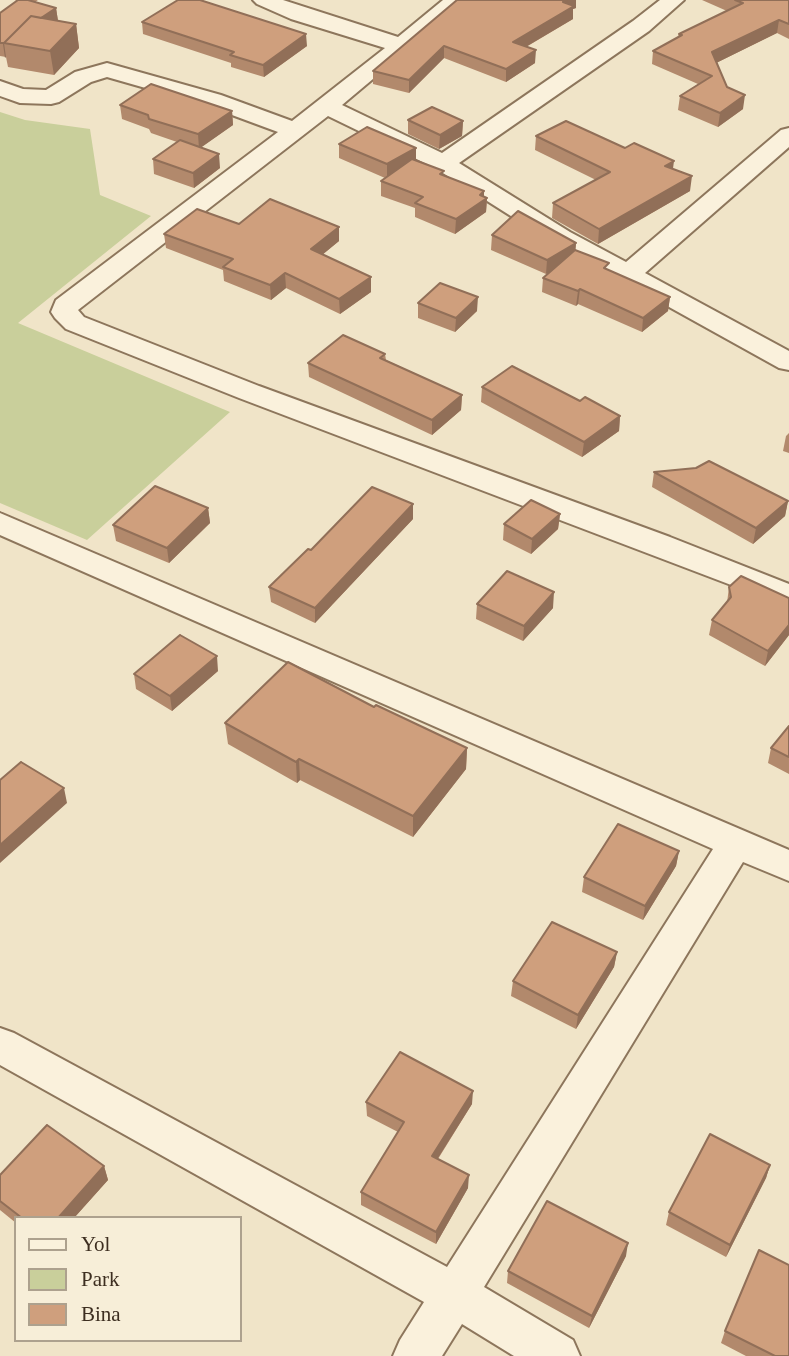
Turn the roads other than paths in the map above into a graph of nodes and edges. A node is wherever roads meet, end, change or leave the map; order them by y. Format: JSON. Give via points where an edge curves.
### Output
{"nodes":[{"id":1,"x":264,"y":0,"type":"edge"},
{"id":2,"x":456,"y":0,"type":"edge"},
{"id":3,"x":673,"y":0,"type":"edge"},
{"id":4,"x":400,"y":46,"type":"junction"},
{"id":5,"x":0,"y":88,"type":"edge"},
{"id":6,"x":326,"y":106,"type":"junction"},
{"id":7,"x":294,"y":130,"type":"junction"},
{"id":8,"x":789,"y":135,"type":"edge"},
{"id":9,"x":443,"y":163,"type":"junction"},
{"id":10,"x":628,"y":274,"type":"junction"},
{"id":11,"x":789,"y":362,"type":"edge"},
{"id":12,"x":0,"y":523,"type":"edge"},
{"id":13,"x":789,"y":596,"type":"edge"},
{"id":14,"x":737,"y":843,"type":"junction"},
{"id":15,"x":789,"y":866,"type":"edge"},
{"id":16,"x":0,"y":1045,"type":"edge"},
{"id":17,"x":455,"y":1295,"type":"junction"},
{"id":18,"x":416,"y":1356,"type":"edge"},
{"id":19,"x":557,"y":1356,"type":"edge"}],
"edges":[{"from":1,"to":4,"type":"street"},
{"from":2,"to":4,"type":"street"},
{"from":3,"to":9,"type":"street"},
{"from":4,"to":6,"type":"street"},
{"from":5,"to":7,"type":"street","via":[[20,96],[51,97],[107,70],[213,100]]},
{"from":6,"to":7,"type":"street"},
{"from":6,"to":9,"type":"street"},
{"from":7,"to":13,"type":"street","via":[[75,298],[64,312],[75,323],[249,392]]},
{"from":8,"to":10,"type":"street"},
{"from":9,"to":10,"type":"street"},
{"from":10,"to":11,"type":"street"},
{"from":12,"to":14,"type":"street"},
{"from":14,"to":15,"type":"street"},
{"from":14,"to":17,"type":"street"},
{"from":16,"to":17,"type":"street"},
{"from":17,"to":18,"type":"street"},
{"from":17,"to":19,"type":"street"}]}
